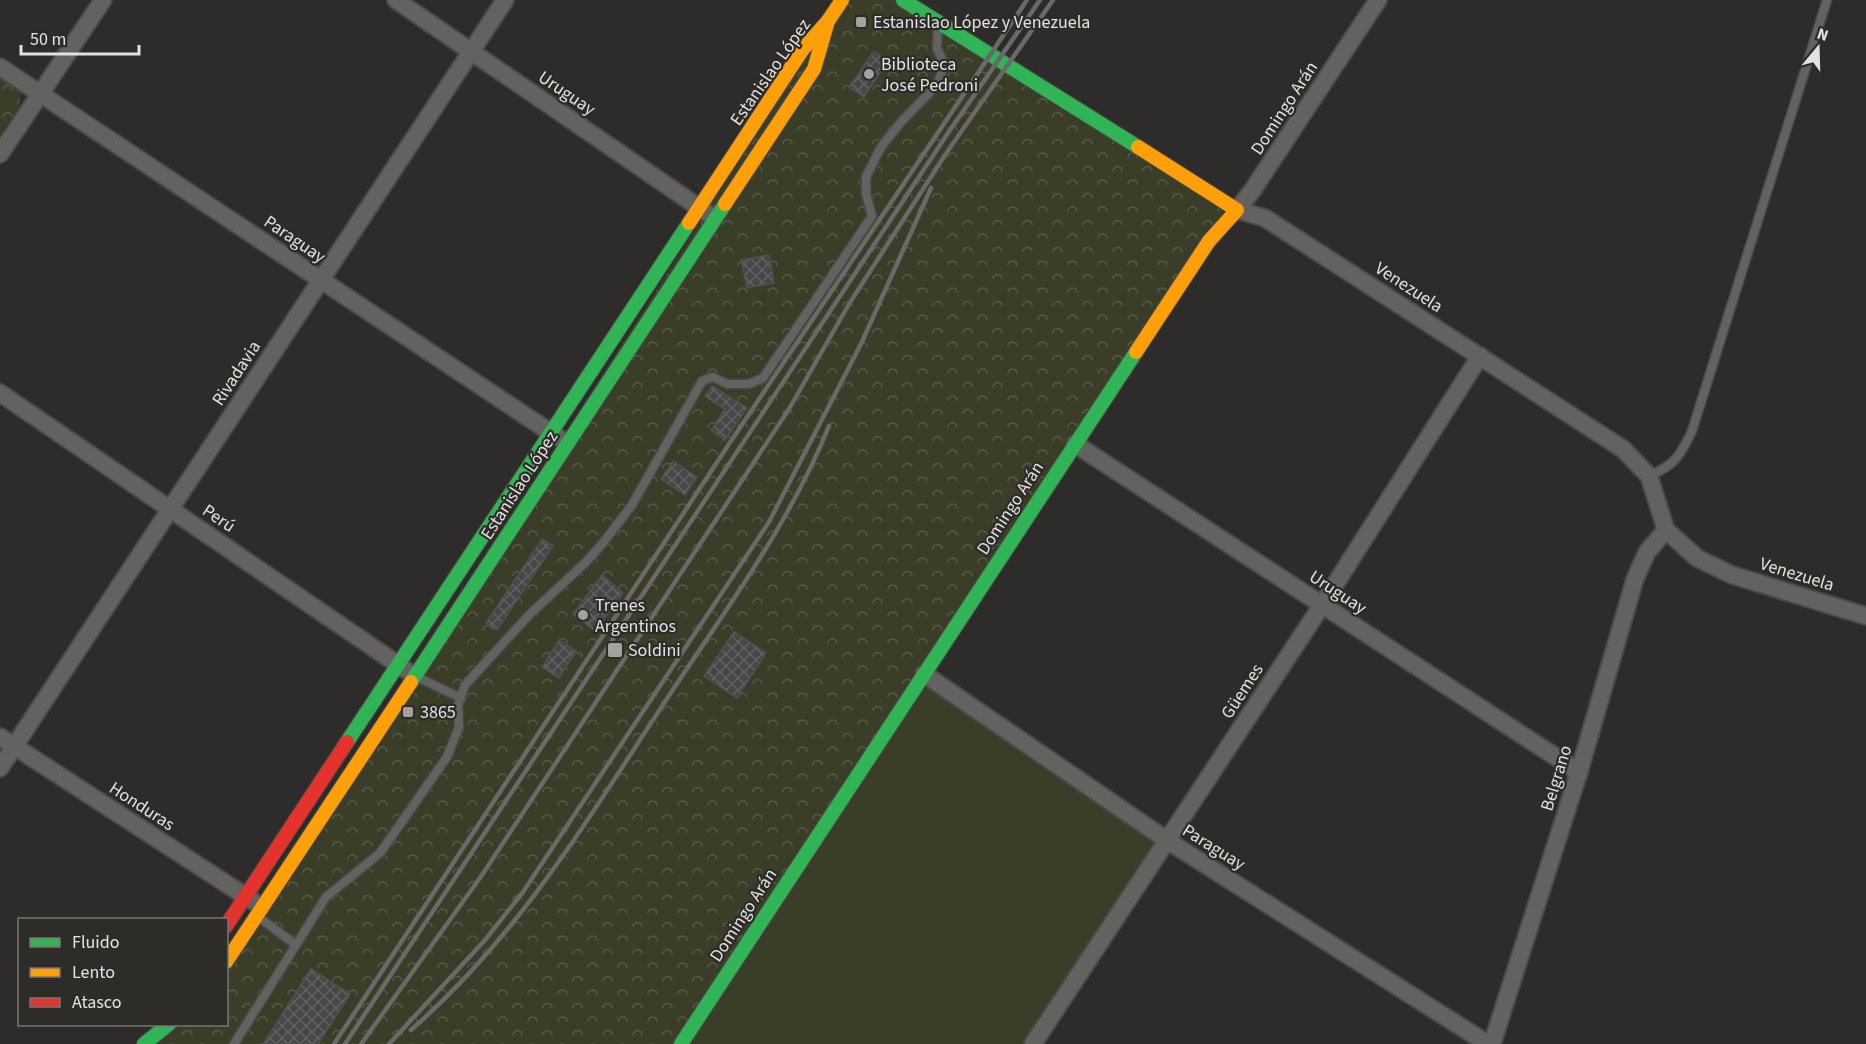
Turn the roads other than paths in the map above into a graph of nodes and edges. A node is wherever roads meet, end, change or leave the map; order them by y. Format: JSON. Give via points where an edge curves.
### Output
{"nodes":[{"id":1,"x":103,"y":0,"type":"edge"},
{"id":2,"x":396,"y":0,"type":"edge"},
{"id":3,"x":505,"y":0,"type":"edge"},
{"id":4,"x":842,"y":0,"type":"edge"},
{"id":5,"x":903,"y":0,"type":"edge"},
{"id":6,"x":1378,"y":0,"type":"edge"},
{"id":7,"x":1827,"y":0,"type":"edge"},
{"id":8,"x":828,"y":21,"type":"junction"},
{"id":9,"x":939,"y":23,"type":"junction"},
{"id":10,"x":471,"y":51,"type":"junction"},
{"id":11,"x":0,"y":67,"type":"edge"},
{"id":12,"x":41,"y":93,"type":"junction"},
{"id":13,"x":0,"y":154,"type":"edge"},
{"id":14,"x":699,"y":207,"type":"junction"},
{"id":15,"x":1236,"y":210,"type":"junction"},
{"id":16,"x":716,"y":218,"type":"junction"},
{"id":17,"x":321,"y":280,"type":"junction"},
{"id":18,"x":1480,"y":356,"type":"junction"},
{"id":19,"x":0,"y":393,"type":"edge"},
{"id":20,"x":551,"y":432,"type":"junction"},
{"id":21,"x":568,"y":443,"type":"junction"},
{"id":22,"x":1076,"y":444,"type":"junction"},
{"id":23,"x":1649,"y":476,"type":"junction"},
{"id":24,"x":170,"y":509,"type":"junction"},
{"id":25,"x":1666,"y":530,"type":"junction"},
{"id":26,"x":1322,"y":605,"type":"junction"},
{"id":27,"x":1866,"y":616,"type":"edge"},
{"id":28,"x":398,"y":665,"type":"junction"},
{"id":29,"x":924,"y":674,"type":"junction"},
{"id":30,"x":414,"y":676,"type":"junction"},
{"id":31,"x":461,"y":698,"type":"junction"},
{"id":32,"x":7,"y":742,"type":"edge"},
{"id":33,"x":0,"y":768,"type":"edge"},
{"id":34,"x":1579,"y":772,"type":"junction"},
{"id":35,"x":1168,"y":841,"type":"junction"},
{"id":36,"x":246,"y":896,"type":"junction"},
{"id":37,"x":260,"y":912,"type":"junction"},
{"id":38,"x":228,"y":923,"type":"edge"},
{"id":39,"x":296,"y":945,"type":"junction"},
{"id":40,"x":228,"y":959,"type":"edge"},
{"id":41,"x":166,"y":1026,"type":"edge"},
{"id":42,"x":152,"y":1035,"type":"edge"},
{"id":43,"x":234,"y":1044,"type":"edge"},
{"id":44,"x":681,"y":1044,"type":"edge"},
{"id":45,"x":1032,"y":1044,"type":"edge"},
{"id":46,"x":1490,"y":1044,"type":"edge"}],
"edges":[{"from":1,"to":12,"type":"street"},
{"from":2,"to":10,"type":"street","name":"Uruguay"},
{"from":3,"to":10,"type":"street","name":"Rivadavia"},
{"from":4,"to":8,"type":"main road","name":"Estanislao López"},
{"from":5,"to":9,"type":"main road","name":"Venezuela"},
{"from":6,"to":15,"type":"street","name":"Domingo Arán"},
{"from":7,"to":23,"type":"lane","via":[[1692,431],[1668,468]]},
{"from":8,"to":14,"type":"main road","name":"Estanislao López","via":[[803,49]]},
{"from":8,"to":16,"type":"main road","name":"Estanislao López","via":[[814,69]]},
{"from":9,"to":15,"type":"main road","name":"Venezuela"},
{"from":9,"to":31,"type":"lane","via":[[937,48],[944,64],[938,84],[881,147],[866,177],[872,216],[783,352],[763,378],[749,384],[728,384],[713,377],[702,381],[632,505],[585,563],[478,668]]},
{"from":10,"to":14,"type":"street","name":"Uruguay"},
{"from":10,"to":17,"type":"street","name":"Rivadavia"},
{"from":11,"to":12,"type":"street","name":"Paraguay"},
{"from":12,"to":13,"type":"street"},
{"from":12,"to":17,"type":"street","name":"Paraguay"},
{"from":14,"to":16,"type":"street","name":"Uruguay"},
{"from":14,"to":20,"type":"main road","name":"Estanislao López"},
{"from":15,"to":18,"type":"street","name":"Venezuela","via":[[1265,218]]},
{"from":15,"to":22,"type":"main road","name":"Domingo Arán","via":[[1209,242]]},
{"from":16,"to":21,"type":"main road","name":"Estanislao López"},
{"from":17,"to":20,"type":"street","name":"Paraguay"},
{"from":17,"to":24,"type":"street","name":"Rivadavia"},
{"from":18,"to":23,"type":"street","name":"Venezuela","via":[[1623,449]]},
{"from":18,"to":26,"type":"street","name":"Güemes"},
{"from":19,"to":24,"type":"street","name":"Perú"},
{"from":20,"to":21,"type":"street","name":"Paraguay"},
{"from":20,"to":28,"type":"main road","name":"Estanislao López"},
{"from":21,"to":30,"type":"main road","name":"Estanislao López"},
{"from":22,"to":26,"type":"street","name":"Uruguay"},
{"from":22,"to":29,"type":"main road","name":"Domingo Arán"},
{"from":23,"to":25,"type":"street","name":"Venezuela"},
{"from":24,"to":28,"type":"street","name":"Perú"},
{"from":24,"to":32,"type":"street","name":"Rivadavia"},
{"from":25,"to":27,"type":"street","name":"Venezuela","via":[[1697,558],[1732,574]]},
{"from":25,"to":34,"type":"street","name":"Belgrano","via":[[1647,552],[1635,579]]},
{"from":26,"to":34,"type":"street","name":"Uruguay"},
{"from":26,"to":35,"type":"street","name":"Güemes"},
{"from":28,"to":30,"type":"street","name":"Perú"},
{"from":28,"to":36,"type":"main road","name":"Estanislao López"},
{"from":29,"to":35,"type":"street","name":"Paraguay"},
{"from":29,"to":44,"type":"main road","name":"Domingo Arán"},
{"from":30,"to":31,"type":"lane"},
{"from":30,"to":37,"type":"main road","name":"Estanislao López"},
{"from":31,"to":39,"type":"lane","via":[[459,727],[447,757],[380,852],[326,897]]},
{"from":32,"to":33,"type":"street","name":"Rivadavia"},
{"from":32,"to":36,"type":"street","name":"Honduras"},
{"from":34,"to":46,"type":"street","name":"Belgrano"},
{"from":35,"to":45,"type":"street","name":"Güemes"},
{"from":35,"to":46,"type":"street","name":"Paraguay"},
{"from":36,"to":37,"type":"street","name":"Honduras"},
{"from":36,"to":38,"type":"main road","name":"Estanislao López"},
{"from":37,"to":39,"type":"lane"},
{"from":37,"to":40,"type":"main road","name":"Estanislao López"},
{"from":39,"to":43,"type":"lane"},
{"from":41,"to":42,"type":"main road"}]}
